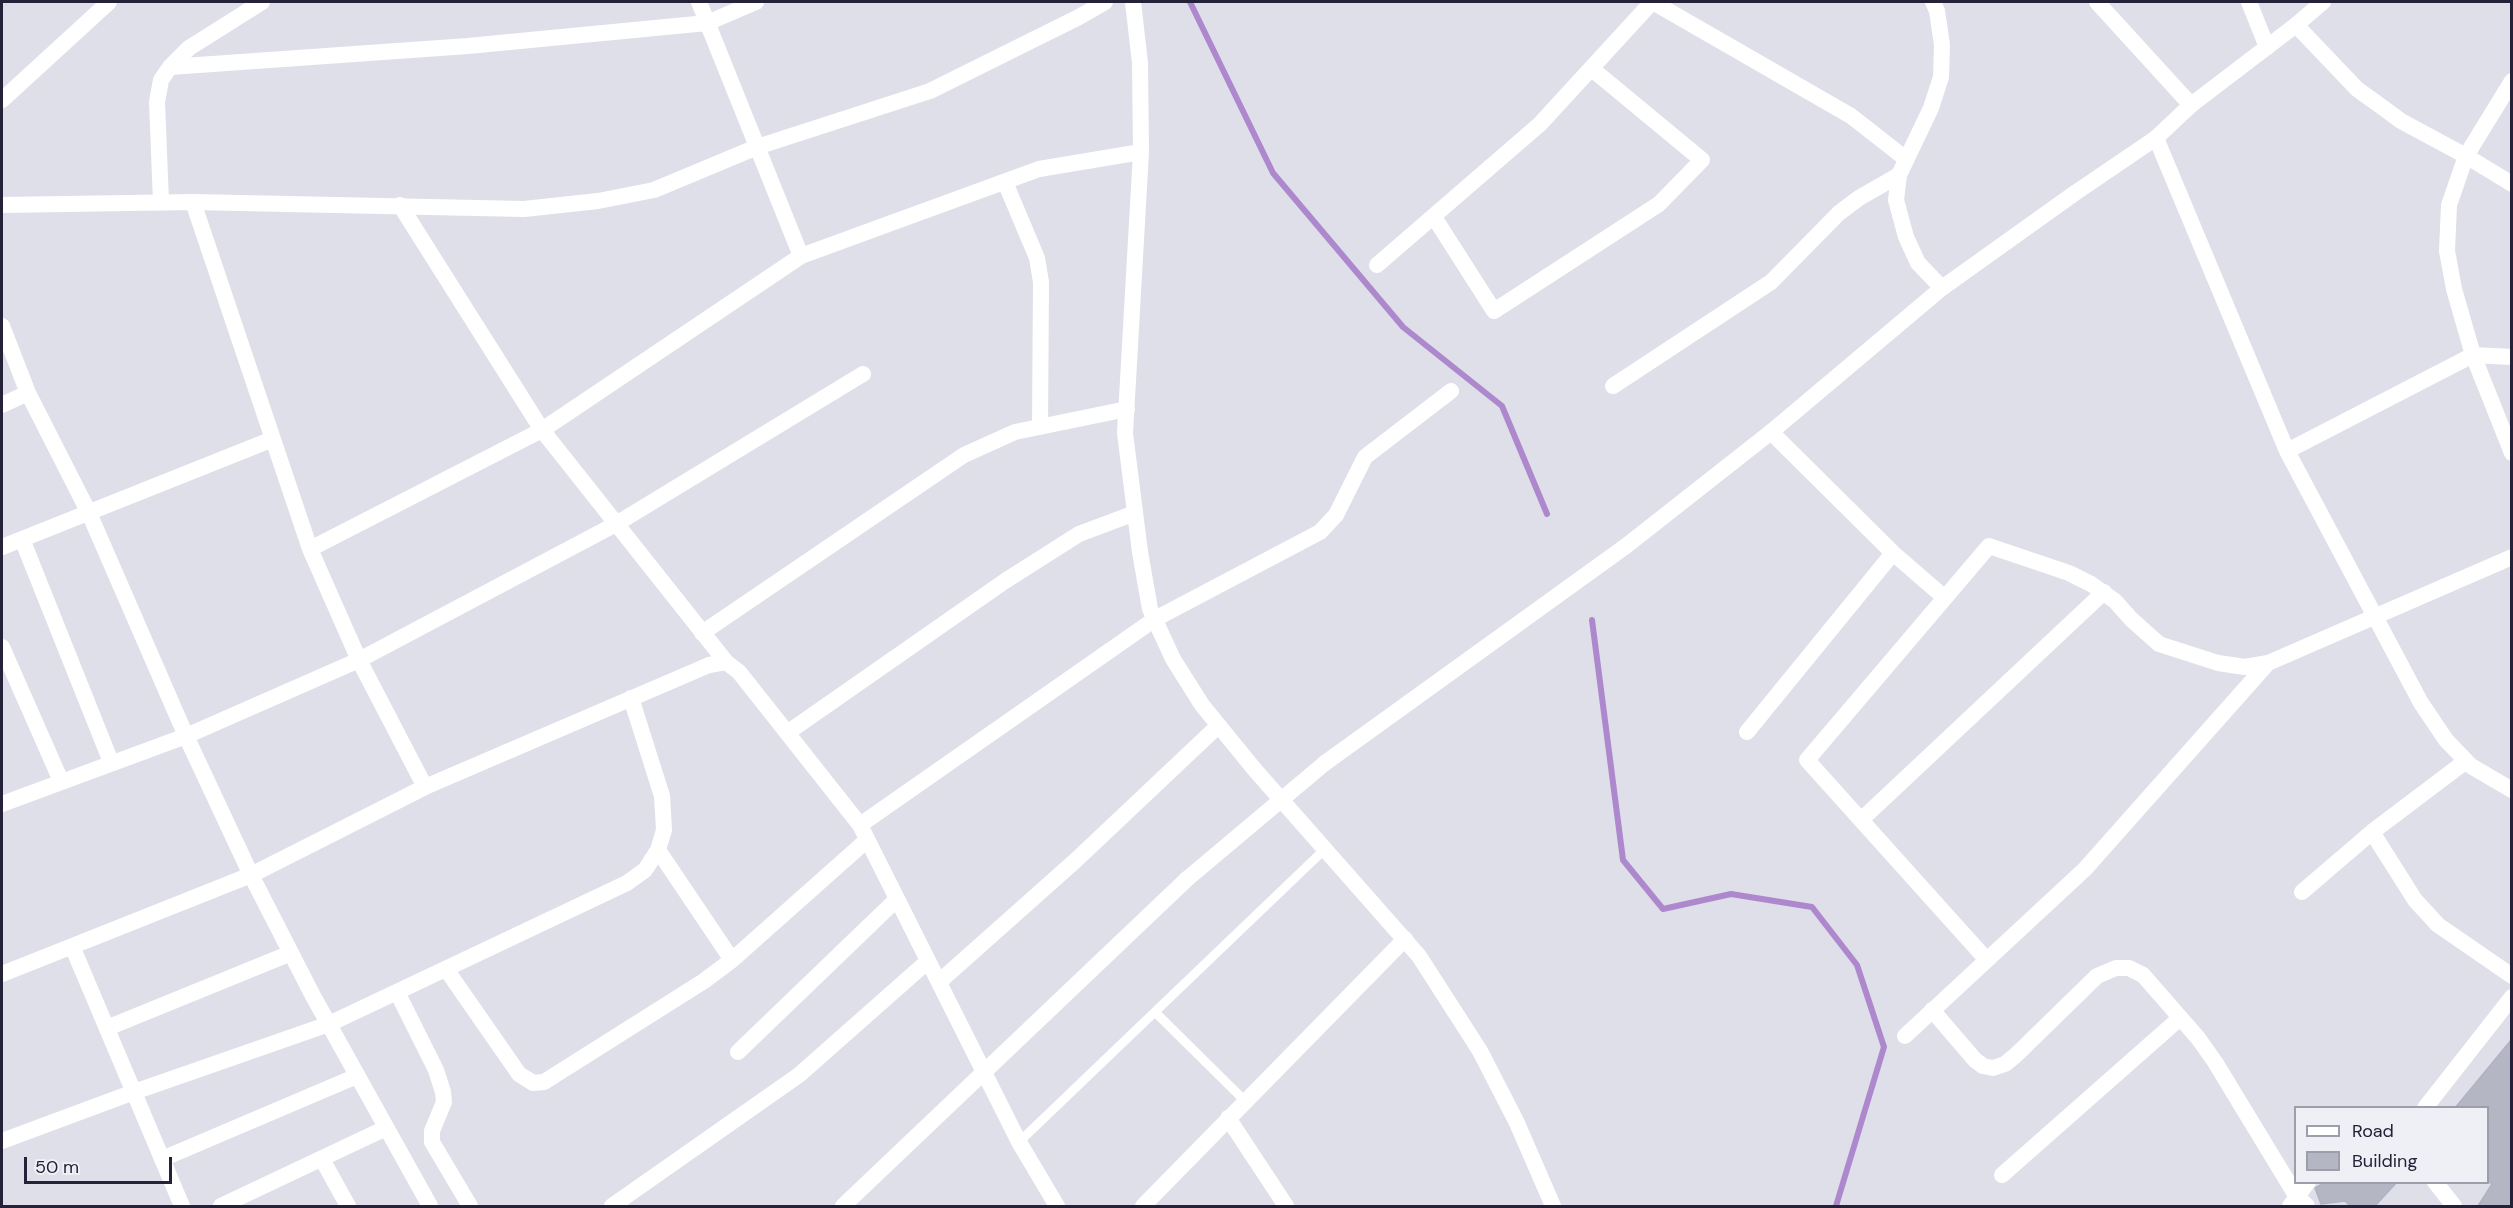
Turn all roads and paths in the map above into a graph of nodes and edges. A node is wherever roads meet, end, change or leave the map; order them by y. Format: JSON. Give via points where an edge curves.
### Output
{"nodes":[{"id":1,"x":109,"y":2,"type":"edge"},
{"id":2,"x":262,"y":2,"type":"edge"},
{"id":3,"x":699,"y":2,"type":"edge"},
{"id":4,"x":756,"y":2,"type":"edge"},
{"id":5,"x":1105,"y":2,"type":"edge"},
{"id":6,"x":1133,"y":2,"type":"edge"},
{"id":7,"x":1653,"y":2,"type":"edge"},
{"id":8,"x":1933,"y":2,"type":"edge"},
{"id":9,"x":2097,"y":2,"type":"edge"},
{"id":10,"x":2249,"y":2,"type":"edge"},
{"id":11,"x":2323,"y":2,"type":"edge"},
{"id":12,"x":707,"y":23,"type":"junction"},
{"id":13,"x":2296,"y":25,"type":"junction"},
{"id":14,"x":2267,"y":47,"type":"junction"},
{"id":15,"x":170,"y":67,"type":"junction"},
{"id":16,"x":1592,"y":69,"type":"junction"},
{"id":17,"x":2511,"y":81,"type":"edge"},
{"id":18,"x":2,"y":100,"type":"edge"},
{"id":19,"x":2191,"y":105,"type":"junction"},
{"id":20,"x":2156,"y":138,"type":"junction"},
{"id":21,"x":757,"y":147,"type":"junction"},
{"id":22,"x":1141,"y":152,"type":"junction"},
{"id":23,"x":2466,"y":156,"type":"junction"},
{"id":24,"x":1906,"y":159,"type":"junction"},
{"id":25,"x":1899,"y":175,"type":"junction"},
{"id":26,"x":1005,"y":182,"type":"junction"},
{"id":27,"x":2511,"y":184,"type":"edge"},
{"id":28,"x":161,"y":202,"type":"junction"},
{"id":29,"x":193,"y":202,"type":"junction"},
{"id":30,"x":2,"y":205,"type":"edge"},
{"id":31,"x":400,"y":205,"type":"junction"},
{"id":32,"x":1434,"y":217,"type":"junction"},
{"id":33,"x":801,"y":256,"type":"junction"},
{"id":34,"x":1377,"y":265,"type":"dead end"},
{"id":35,"x":1942,"y":288,"type":"junction"},
{"id":36,"x":2,"y":326,"type":"edge"},
{"id":37,"x":2473,"y":355,"type":"junction"},
{"id":38,"x":2511,"y":357,"type":"edge"},
{"id":39,"x":863,"y":374,"type":"dead end"},
{"id":40,"x":1613,"y":386,"type":"dead end"},
{"id":41,"x":1451,"y":391,"type":"dead end"},
{"id":42,"x":28,"y":393,"type":"junction"},
{"id":43,"x":2,"y":405,"type":"edge"},
{"id":44,"x":1127,"y":409,"type":"junction"},
{"id":45,"x":1040,"y":427,"type":"junction"},
{"id":46,"x":542,"y":430,"type":"junction"},
{"id":47,"x":1771,"y":432,"type":"junction"},
{"id":48,"x":273,"y":439,"type":"junction"},
{"id":49,"x":2510,"y":447,"type":"edge"},
{"id":50,"x":2287,"y":451,"type":"junction"},
{"id":51,"x":89,"y":513,"type":"junction"},
{"id":52,"x":1135,"y":513,"type":"junction"},
{"id":53,"x":616,"y":524,"type":"junction"},
{"id":54,"x":22,"y":539,"type":"junction"},
{"id":55,"x":2,"y":548,"type":"edge"},
{"id":56,"x":310,"y":549,"type":"junction"},
{"id":57,"x":1893,"y":553,"type":"junction"},
{"id":58,"x":2511,"y":557,"type":"edge"},
{"id":59,"x":2104,"y":592,"type":"junction"},
{"id":60,"x":1945,"y":598,"type":"junction"},
{"id":61,"x":2375,"y":616,"type":"junction"},
{"id":62,"x":1155,"y":619,"type":"junction"},
{"id":63,"x":702,"y":633,"type":"junction"},
{"id":64,"x":2,"y":647,"type":"edge"},
{"id":65,"x":359,"y":660,"type":"junction"},
{"id":66,"x":726,"y":662,"type":"junction"},
{"id":67,"x":2268,"y":663,"type":"junction"},
{"id":68,"x":631,"y":698,"type":"junction"},
{"id":69,"x":1218,"y":726,"type":"junction"},
{"id":70,"x":1747,"y":732,"type":"dead end"},
{"id":71,"x":787,"y":733,"type":"junction"},
{"id":72,"x":186,"y":736,"type":"junction"},
{"id":73,"x":2466,"y":761,"type":"junction"},
{"id":74,"x":111,"y":762,"type":"junction"},
{"id":75,"x":61,"y":781,"type":"junction"},
{"id":76,"x":425,"y":787,"type":"junction"},
{"id":77,"x":2511,"y":790,"type":"edge"},
{"id":78,"x":2,"y":804,"type":"edge"},
{"id":79,"x":1861,"y":820,"type":"junction"},
{"id":80,"x":863,"y":832,"type":"junction"},
{"id":81,"x":2372,"y":832,"type":"junction"},
{"id":82,"x":1325,"y":849,"type":"junction"},
{"id":83,"x":658,"y":850,"type":"junction"},
{"id":84,"x":251,"y":874,"type":"junction"},
{"id":85,"x":2302,"y":892,"type":"dead end"},
{"id":86,"x":897,"y":899,"type":"junction"},
{"id":87,"x":1404,"y":939,"type":"junction"},
{"id":88,"x":72,"y":946,"type":"junction"},
{"id":89,"x":291,"y":952,"type":"junction"},
{"id":90,"x":1986,"y":959,"type":"junction"},
{"id":91,"x":732,"y":960,"type":"junction"},
{"id":92,"x":928,"y":961,"type":"junction"},
{"id":93,"x":446,"y":969,"type":"junction"},
{"id":94,"x":3,"y":970,"type":"edge"},
{"id":95,"x":2511,"y":976,"type":"edge"},
{"id":96,"x":939,"y":982,"type":"junction"},
{"id":97,"x":398,"y":992,"type":"junction"},
{"id":98,"x":2511,"y":997,"type":"edge"},
{"id":99,"x":1932,"y":1010,"type":"junction"},
{"id":100,"x":1155,"y":1012,"type":"junction"},
{"id":101,"x":2180,"y":1018,"type":"junction"},
{"id":102,"x":329,"y":1024,"type":"junction"},
{"id":103,"x":107,"y":1028,"type":"junction"},
{"id":104,"x":1905,"y":1036,"type":"dead end"},
{"id":105,"x":738,"y":1052,"type":"dead end"},
{"id":106,"x":985,"y":1074,"type":"junction"},
{"id":107,"x":357,"y":1076,"type":"junction"},
{"id":108,"x":134,"y":1092,"type":"junction"},
{"id":109,"x":1245,"y":1101,"type":"junction"},
{"id":110,"x":2426,"y":1106,"type":"edge"},
{"id":111,"x":1228,"y":1118,"type":"junction"},
{"id":112,"x":386,"y":1128,"type":"junction"},
{"id":113,"x":2,"y":1141,"type":"edge"},
{"id":114,"x":1019,"y":1142,"type":"junction"},
{"id":115,"x":162,"y":1159,"type":"junction"},
{"id":116,"x":322,"y":1159,"type":"junction"},
{"id":117,"x":2002,"y":1175,"type":"dead end"},
{"id":118,"x":2307,"y":1184,"type":"edge"},
{"id":119,"x":2437,"y":1184,"type":"edge"},
{"id":120,"x":2298,"y":1203,"type":"edge"},
{"id":121,"x":851,"y":1204,"type":"edge"},
{"id":122,"x":182,"y":1206,"type":"edge"},
{"id":123,"x":221,"y":1206,"type":"edge"},
{"id":124,"x":348,"y":1206,"type":"edge"},
{"id":125,"x":430,"y":1206,"type":"edge"},
{"id":126,"x":471,"y":1206,"type":"edge"},
{"id":127,"x":612,"y":1206,"type":"edge"},
{"id":128,"x":1057,"y":1206,"type":"edge"},
{"id":129,"x":1143,"y":1206,"type":"edge"},
{"id":130,"x":1286,"y":1206,"type":"edge"},
{"id":131,"x":1554,"y":1206,"type":"edge"},
{"id":132,"x":2454,"y":1206,"type":"edge"}],
"edges":[{"from":1,"to":18,"type":"street"},
{"from":2,"to":15,"type":"street","via":[[189,48]]},
{"from":3,"to":12,"type":"street"},
{"from":4,"to":12,"type":"street"},
{"from":5,"to":21,"type":"street","via":[[930,91]]},
{"from":6,"to":22,"type":"street","via":[[1140,63]]},
{"from":7,"to":16,"type":"street"},
{"from":7,"to":24,"type":"street","via":[[1851,116]]},
{"from":8,"to":24,"type":"street","via":[[1942,45],[1941,76],[1931,108]]},
{"from":9,"to":19,"type":"street"},
{"from":10,"to":14,"type":"street"},
{"from":11,"to":13,"type":"street"},
{"from":12,"to":15,"type":"street","via":[[468,46]]},
{"from":12,"to":21,"type":"street"},
{"from":13,"to":14,"type":"street"},
{"from":13,"to":23,"type":"street","via":[[2357,89],[2401,121]]},
{"from":14,"to":19,"type":"street"},
{"from":15,"to":28,"type":"street","via":[[161,80],[158,102]]},
{"from":16,"to":32,"type":"street","via":[[1540,124]]},
{"from":16,"to":32,"type":"street","via":[[1702,159],[1659,204],[1494,311]]},
{"from":17,"to":23,"type":"street"},
{"from":19,"to":20,"type":"street"},
{"from":20,"to":35,"type":"street"},
{"from":20,"to":50,"type":"street"},
{"from":21,"to":31,"type":"street","via":[[654,190],[598,201],[524,209]]},
{"from":21,"to":33,"type":"street"},
{"from":22,"to":26,"type":"street","via":[[1039,169]]},
{"from":22,"to":44,"type":"street"},
{"from":23,"to":27,"type":"street"},
{"from":23,"to":37,"type":"street","via":[[2449,205],[2447,251]]},
{"from":24,"to":25,"type":"street"},
{"from":25,"to":35,"type":"street","via":[[1896,200],[1906,237],[1918,263]]},
{"from":25,"to":40,"type":"street","via":[[1839,213],[1772,282]]},
{"from":26,"to":33,"type":"street"},
{"from":26,"to":45,"type":"street","via":[[1037,258],[1041,282]]},
{"from":28,"to":29,"type":"street"},
{"from":28,"to":30,"type":"street"},
{"from":29,"to":31,"type":"street"},
{"from":29,"to":48,"type":"street"},
{"from":31,"to":46,"type":"street"},
{"from":32,"to":34,"type":"street"},
{"from":33,"to":46,"type":"street"},
{"from":35,"to":47,"type":"street"},
{"from":36,"to":42,"type":"street"},
{"from":37,"to":38,"type":"street"},
{"from":37,"to":49,"type":"street"},
{"from":37,"to":50,"type":"street"},
{"from":39,"to":53,"type":"street"},
{"from":41,"to":62,"type":"street","via":[[1365,457],[1336,515],[1320,532]]},
{"from":42,"to":43,"type":"street"},
{"from":42,"to":51,"type":"street"},
{"from":44,"to":45,"type":"street"},
{"from":44,"to":52,"type":"street","via":[[1125,433]]},
{"from":45,"to":63,"type":"street","via":[[1015,432],[964,455]]},
{"from":46,"to":53,"type":"street"},
{"from":46,"to":56,"type":"street"},
{"from":47,"to":57,"type":"street"},
{"from":47,"to":106,"type":"street","bridge":true,"via":[[1626,546],[1325,763],[1187,879]]},
{"from":48,"to":51,"type":"street"},
{"from":48,"to":56,"type":"street"},
{"from":50,"to":61,"type":"street"},
{"from":51,"to":54,"type":"street"},
{"from":51,"to":72,"type":"street"},
{"from":52,"to":62,"type":"street","via":[[1150,609]]},
{"from":52,"to":71,"type":"street","via":[[1079,534]]},
{"from":53,"to":63,"type":"street"},
{"from":53,"to":65,"type":"street"},
{"from":54,"to":55,"type":"street"},
{"from":54,"to":74,"type":"street"},
{"from":56,"to":65,"type":"street"},
{"from":57,"to":60,"type":"street"},
{"from":57,"to":70,"type":"street"},
{"from":58,"to":61,"type":"street"},
{"from":59,"to":60,"type":"street","via":[[2069,573],[1989,546]]},
{"from":59,"to":67,"type":"street","via":[[2159,644],[2175,651],[2245,667]]},
{"from":59,"to":79,"type":"street"},
{"from":60,"to":79,"type":"street","via":[[1807,760]]},
{"from":61,"to":67,"type":"street"},
{"from":61,"to":73,"type":"street","via":[[2421,703]]},
{"from":62,"to":69,"type":"street","via":[[1173,659]]},
{"from":62,"to":80,"type":"street"},
{"from":63,"to":66,"type":"street"},
{"from":64,"to":75,"type":"street"},
{"from":65,"to":72,"type":"street"},
{"from":65,"to":76,"type":"street"},
{"from":66,"to":68,"type":"street"},
{"from":66,"to":71,"type":"street","via":[[739,672]]},
{"from":67,"to":90,"type":"street","via":[[2085,869]]},
{"from":68,"to":76,"type":"street"},
{"from":68,"to":83,"type":"street","via":[[662,796],[664,830]]},
{"from":69,"to":82,"type":"street"},
{"from":69,"to":96,"type":"street"},
{"from":71,"to":80,"type":"street"},
{"from":72,"to":74,"type":"street"},
{"from":72,"to":84,"type":"street"},
{"from":73,"to":77,"type":"street"},
{"from":73,"to":81,"type":"street"},
{"from":74,"to":75,"type":"street"},
{"from":75,"to":78,"type":"street"},
{"from":76,"to":84,"type":"street"},
{"from":79,"to":90,"type":"street"},
{"from":80,"to":86,"type":"street"},
{"from":80,"to":91,"type":"street"},
{"from":81,"to":85,"type":"street"},
{"from":81,"to":95,"type":"street","via":[[2415,900],[2438,925]]},
{"from":82,"to":87,"type":"street"},
{"from":82,"to":100,"type":"lane"},
{"from":83,"to":91,"type":"street"},
{"from":83,"to":93,"type":"street","via":[[645,870],[627,883]]},
{"from":84,"to":88,"type":"street"},
{"from":84,"to":89,"type":"street"},
{"from":86,"to":92,"type":"street"},
{"from":86,"to":105,"type":"street"},
{"from":87,"to":109,"type":"street"},
{"from":87,"to":131,"type":"street","via":[[1480,1052]]},
{"from":88,"to":94,"type":"street"},
{"from":88,"to":103,"type":"street"},
{"from":89,"to":102,"type":"street"},
{"from":89,"to":103,"type":"street"},
{"from":90,"to":99,"type":"street"},
{"from":91,"to":93,"type":"street","via":[[578,1062],[544,1082],[533,1083],[519,1074]]},
{"from":92,"to":96,"type":"street"},
{"from":92,"to":127,"type":"street","via":[[799,1074]]},
{"from":93,"to":97,"type":"street"},
{"from":96,"to":106,"type":"street"},
{"from":97,"to":102,"type":"street"},
{"from":97,"to":126,"type":"street","via":[[443,1092],[444,1102],[432,1131],[432,1142]]},
{"from":98,"to":110,"type":"street"},
{"from":99,"to":101,"type":"street","via":[[1975,1060],[1993,1068],[2016,1055],[2097,976],[2116,968],[2129,968],[2143,975]]},
{"from":99,"to":104,"type":"street"},
{"from":100,"to":109,"type":"lane"},
{"from":100,"to":114,"type":"lane"},
{"from":101,"to":117,"type":"street"},
{"from":101,"to":120,"type":"street","via":[[2230,1084]]},
{"from":102,"to":107,"type":"street"},
{"from":102,"to":108,"type":"street"},
{"from":103,"to":108,"type":"street"},
{"from":106,"to":114,"type":"street"},
{"from":106,"to":121,"type":"street"},
{"from":107,"to":112,"type":"street"},
{"from":107,"to":115,"type":"street"},
{"from":108,"to":113,"type":"street"},
{"from":108,"to":115,"type":"street"},
{"from":109,"to":111,"type":"street"},
{"from":111,"to":129,"type":"street"},
{"from":111,"to":130,"type":"street"},
{"from":112,"to":116,"type":"street"},
{"from":112,"to":125,"type":"street"},
{"from":114,"to":128,"type":"street"},
{"from":115,"to":122,"type":"street"},
{"from":116,"to":123,"type":"street"},
{"from":116,"to":124,"type":"street"},
{"from":118,"to":120,"type":"street"},
{"from":119,"to":132,"type":"street"}]}
